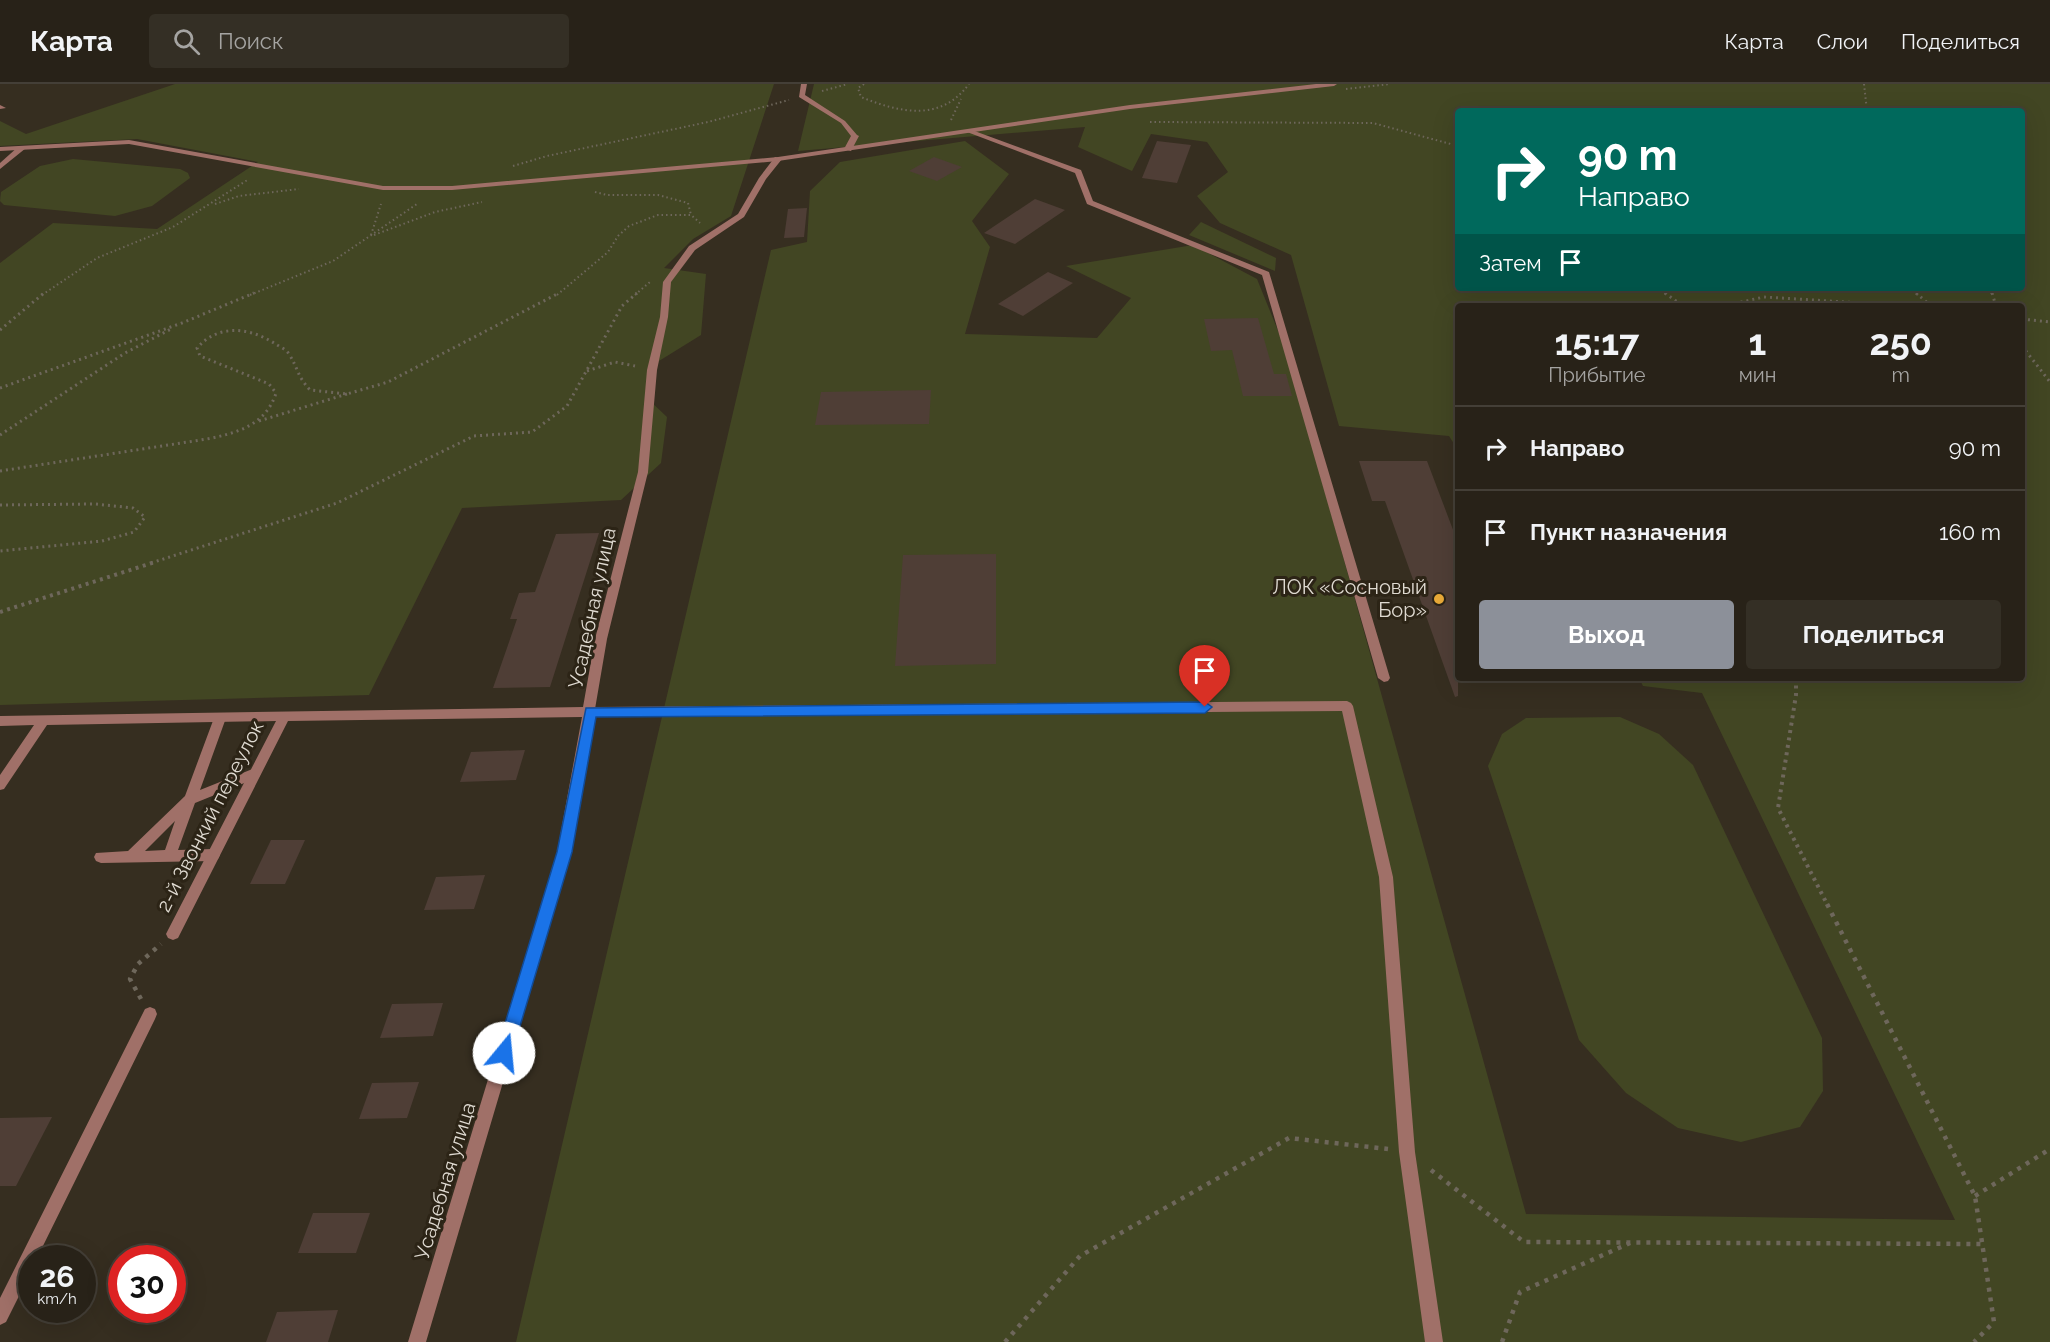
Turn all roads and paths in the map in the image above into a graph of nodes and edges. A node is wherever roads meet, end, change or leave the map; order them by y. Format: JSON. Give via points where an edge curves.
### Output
{"nodes":[{"id":1,"x":804,"y":84,"type":"edge"},
{"id":2,"x":848,"y":84,"type":"edge"},
{"id":3,"x":864,"y":84,"type":"edge"},
{"id":4,"x":969,"y":84,"type":"edge"},
{"id":5,"x":1334,"y":84,"type":"edge"},
{"id":6,"x":1864,"y":84,"type":"edge"},
{"id":7,"x":801,"y":96,"type":"junction"},
{"id":8,"x":1867,"y":108,"type":"edge"},
{"id":9,"x":1139,"y":122,"type":"dead end"},
{"id":10,"x":969,"y":131,"type":"junction"},
{"id":11,"x":1455,"y":145,"type":"edge"},
{"id":12,"x":22,"y":148,"type":"junction"},
{"id":13,"x":0,"y":149,"type":"edge"},
{"id":14,"x":848,"y":149,"type":"junction"},
{"id":15,"x":778,"y":159,"type":"junction"},
{"id":16,"x":0,"y":167,"type":"edge"},
{"id":17,"x":265,"y":167,"type":"junction"},
{"id":18,"x":509,"y":167,"type":"dead end"},
{"id":19,"x":452,"y":188,"type":"junction"},
{"id":20,"x":308,"y":189,"type":"dead end"},
{"id":21,"x":589,"y":190,"type":"dead end"},
{"id":22,"x":375,"y":200,"type":"dead end"},
{"id":23,"x":488,"y":201,"type":"dead end"},
{"id":24,"x":208,"y":207,"type":"junction"},
{"id":25,"x":691,"y":215,"type":"junction"},
{"id":26,"x":702,"y":225,"type":"dead end"},
{"id":27,"x":371,"y":236,"type":"junction"},
{"id":28,"x":655,"y":277,"type":"dead end"},
{"id":29,"x":1661,"y":291,"type":"edge"},
{"id":30,"x":1914,"y":291,"type":"edge"},
{"id":31,"x":1679,"y":303,"type":"edge"},
{"id":32,"x":1737,"y":303,"type":"edge"},
{"id":33,"x":1861,"y":303,"type":"edge"},
{"id":34,"x":1928,"y":303,"type":"edge"},
{"id":35,"x":2025,"y":319,"type":"edge"},
{"id":36,"x":2050,"y":322,"type":"edge"},
{"id":37,"x":182,"y":323,"type":"junction"},
{"id":38,"x":0,"y":330,"type":"edge"},
{"id":39,"x":2025,"y":350,"type":"edge"},
{"id":40,"x":652,"y":370,"type":"junction"},
{"id":41,"x":586,"y":371,"type":"junction"},
{"id":42,"x":2050,"y":382,"type":"edge"},
{"id":43,"x":0,"y":388,"type":"edge"},
{"id":44,"x":365,"y":389,"type":"junction"},
{"id":45,"x":256,"y":422,"type":"junction"},
{"id":46,"x":0,"y":435,"type":"edge"},
{"id":47,"x":0,"y":471,"type":"edge"},
{"id":48,"x":0,"y":505,"type":"edge"},
{"id":49,"x":0,"y":551,"type":"edge"},
{"id":50,"x":0,"y":612,"type":"edge"},
{"id":51,"x":1384,"y":678,"type":"dead end"},
{"id":52,"x":1796,"y":681,"type":"edge"},
{"id":53,"x":591,"y":712,"type":"junction"},
{"id":54,"x":284,"y":717,"type":"junction"},
{"id":55,"x":220,"y":718,"type":"junction"},
{"id":56,"x":44,"y":720,"type":"junction"},
{"id":57,"x":0,"y":721,"type":"edge"},
{"id":58,"x":255,"y":773,"type":"junction"},
{"id":59,"x":0,"y":785,"type":"edge"},
{"id":60,"x":189,"y":800,"type":"junction"},
{"id":61,"x":213,"y":855,"type":"junction"},
{"id":62,"x":101,"y":856,"type":"dead end"},
{"id":63,"x":131,"y":856,"type":"junction"},
{"id":64,"x":169,"y":856,"type":"junction"},
{"id":65,"x":172,"y":934,"type":"joint"},
{"id":66,"x":150,"y":1014,"type":"joint"},
{"id":67,"x":2050,"y":1149,"type":"edge"},
{"id":68,"x":1407,"y":1152,"type":"junction"},
{"id":69,"x":1975,"y":1196,"type":"junction"},
{"id":70,"x":1632,"y":1242,"type":"junction"},
{"id":71,"x":1982,"y":1244,"type":"junction"},
{"id":72,"x":0,"y":1316,"type":"edge"},
{"id":73,"x":417,"y":1342,"type":"edge"},
{"id":74,"x":1005,"y":1342,"type":"edge"},
{"id":75,"x":1434,"y":1342,"type":"edge"},
{"id":76,"x":1502,"y":1342,"type":"edge"},
{"id":77,"x":1974,"y":1342,"type":"edge"}],
"edges":[{"from":1,"to":7,"type":"street"},
{"from":2,"to":7,"type":"path"},
{"from":3,"to":4,"type":"path","via":[[858,88],[861,97],[883,107],[916,111],[942,108],[962,99]]},
{"from":5,"to":10,"type":"street","via":[[1130,107]]},
{"from":6,"to":8,"type":"path"},
{"from":7,"to":14,"type":"street","via":[[843,122],[855,136]]},
{"from":7,"to":18,"type":"path","via":[[708,122]]},
{"from":9,"to":11,"type":"path","via":[[1373,123]]},
{"from":10,"to":14,"type":"street"},
{"from":10,"to":51,"type":"street","via":[[1078,172],[1090,202],[1266,274]]},
{"from":12,"to":13,"type":"street"},
{"from":12,"to":16,"type":"street"},
{"from":12,"to":17,"type":"street","via":[[129,142]]},
{"from":14,"to":15,"type":"street"},
{"from":15,"to":19,"type":"street"},
{"from":15,"to":40,"type":"street","name":"Усадебная улица","via":[[741,215],[692,248],[667,282]]},
{"from":17,"to":19,"type":"street","via":[[383,188]]},
{"from":17,"to":24,"type":"path"},
{"from":19,"to":27,"type":"path","via":[[406,209]]},
{"from":20,"to":24,"type":"path","via":[[239,196]]},
{"from":21,"to":25,"type":"path","via":[[606,195],[658,195],[688,203]]},
{"from":22,"to":27,"type":"path","via":[[383,204]]},
{"from":23,"to":27,"type":"path","via":[[435,212]]},
{"from":24,"to":38,"type":"path","via":[[173,227],[97,258],[34,300]]},
{"from":25,"to":26,"type":"path"},
{"from":25,"to":44,"type":"path","via":[[658,215],[629,226],[608,252],[552,299],[388,382]]},
{"from":27,"to":37,"type":"path","via":[[333,261]]},
{"from":28,"to":41,"type":"path","via":[[622,306]]},
{"from":29,"to":31,"type":"path"},
{"from":30,"to":34,"type":"path"},
{"from":32,"to":33,"type":"path","via":[[1764,297]]},
{"from":35,"to":36,"type":"path"},
{"from":37,"to":43,"type":"path"},
{"from":37,"to":46,"type":"path","via":[[125,353]]},
{"from":39,"to":42,"type":"path"},
{"from":40,"to":41,"type":"path","via":[[615,362]]},
{"from":40,"to":53,"type":"street","name":"Усадебная улица","via":[[643,472],[601,639]]},
{"from":41,"to":50,"type":"path","via":[[567,406],[532,432],[474,436],[337,503]]},
{"from":44,"to":45,"type":"path"},
{"from":44,"to":45,"type":"path","via":[[347,394],[310,390],[298,377],[288,352],[258,333],[215,333],[197,348],[200,356],[269,384],[276,393],[274,406]]},
{"from":45,"to":47,"type":"path","via":[[227,435]]},
{"from":48,"to":49,"type":"path","via":[[95,504],[133,508],[145,518],[134,532],[102,542]]},
{"from":52,"to":69,"type":"path","via":[[1778,808]]},
{"from":53,"to":54,"type":"street"},
{"from":53,"to":68,"type":"street","via":[[1347,706],[1386,877]]},
{"from":53,"to":73,"type":"street","name":"Усадебная улица","via":[[564,852]]},
{"from":54,"to":55,"type":"street"},
{"from":54,"to":58,"type":"street","name":"2-й Звонкий переулок"},
{"from":55,"to":56,"type":"street"},
{"from":55,"to":60,"type":"street"},
{"from":56,"to":57,"type":"street"},
{"from":56,"to":59,"type":"street"},
{"from":58,"to":60,"type":"street"},
{"from":58,"to":61,"type":"street","name":"2-й Звонкий переулок"},
{"from":60,"to":63,"type":"street"},
{"from":60,"to":64,"type":"street"},
{"from":61,"to":64,"type":"street"},
{"from":61,"to":65,"type":"street","name":"2-й Звонкий переулок"},
{"from":62,"to":63,"type":"street"},
{"from":63,"to":64,"type":"street"},
{"from":65,"to":66,"type":"path","via":[[138,964],[130,980]]},
{"from":66,"to":72,"type":"street"},
{"from":67,"to":69,"type":"path"},
{"from":68,"to":70,"type":"path","via":[[1524,1242]]},
{"from":68,"to":74,"type":"path","via":[[1289,1138],[1080,1256]]},
{"from":68,"to":75,"type":"street"},
{"from":69,"to":71,"type":"path"},
{"from":70,"to":71,"type":"path"},
{"from":70,"to":76,"type":"path","via":[[1520,1292]]},
{"from":71,"to":77,"type":"path","via":[[1994,1322]]}]}
